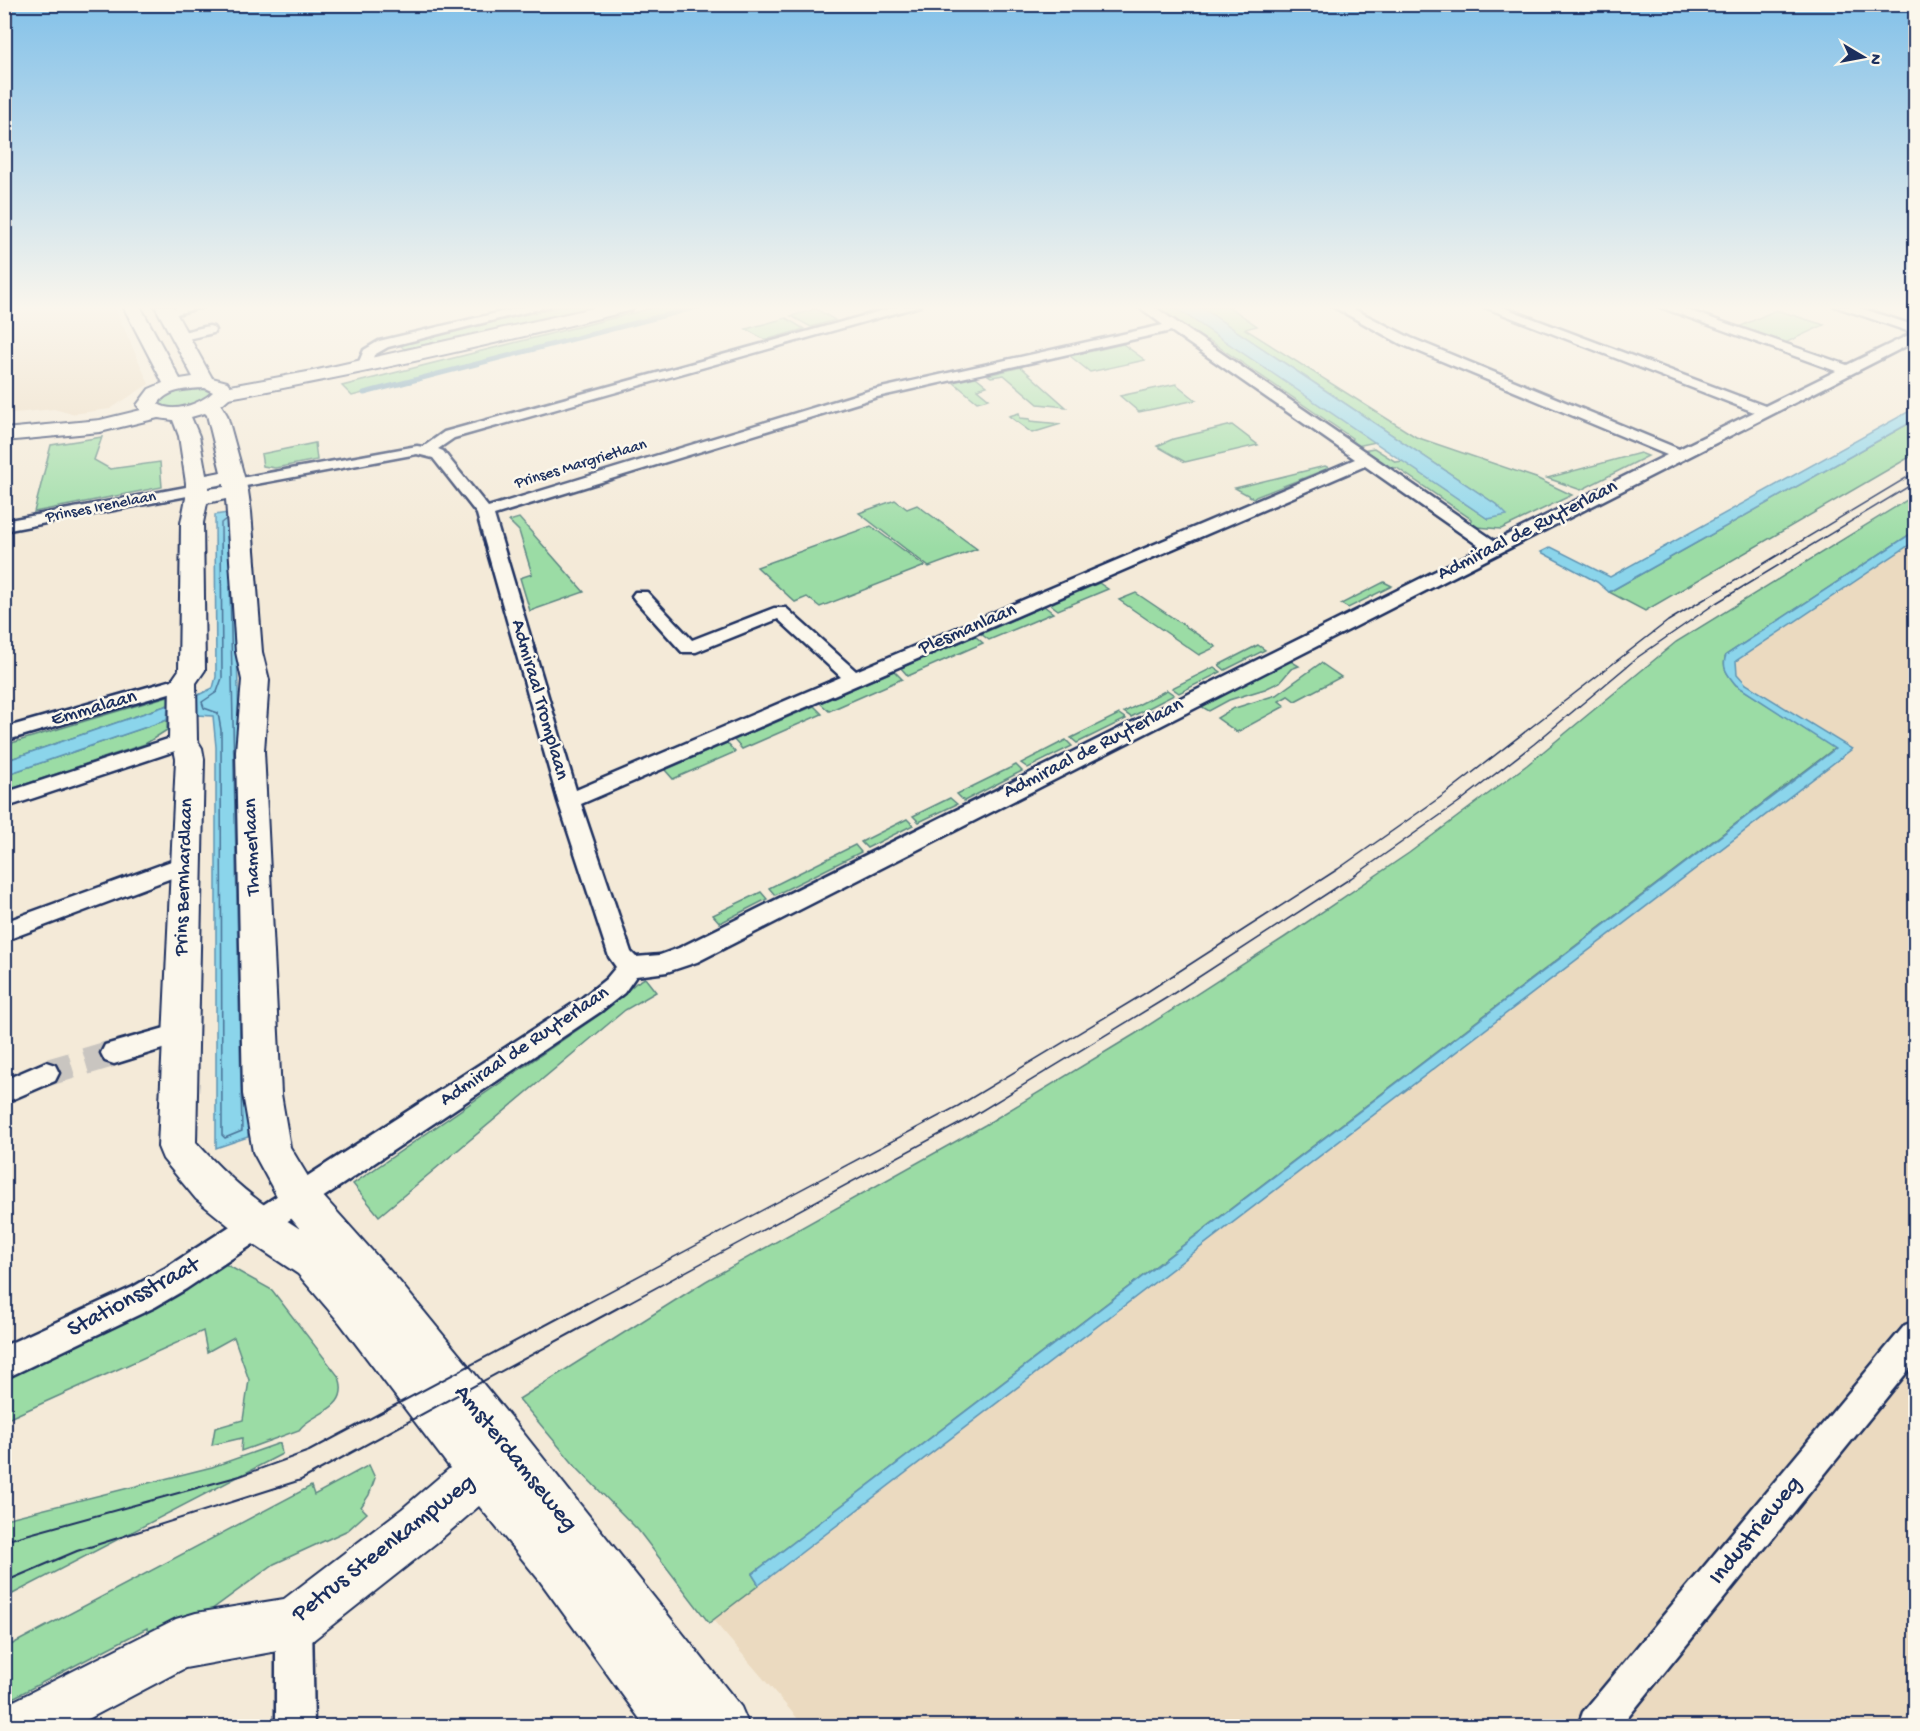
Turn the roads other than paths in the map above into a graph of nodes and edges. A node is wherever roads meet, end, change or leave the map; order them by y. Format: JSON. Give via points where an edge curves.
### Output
{"nodes":[{"id":1,"x":172,"y":387,"type":"edge"},
{"id":2,"x":179,"y":387,"type":"edge"},
{"id":3,"x":211,"y":387,"type":"edge"},
{"id":4,"x":248,"y":387,"type":"edge"},
{"id":5,"x":623,"y":387,"type":"edge"},
{"id":6,"x":905,"y":387,"type":"edge"},
{"id":7,"x":1262,"y":387,"type":"edge"},
{"id":8,"x":1517,"y":387,"type":"edge"},
{"id":9,"x":1701,"y":387,"type":"edge"},
{"id":10,"x":1813,"y":387,"type":"edge"},
{"id":11,"x":214,"y":392,"type":"junction"},
{"id":12,"x":151,"y":408,"type":"junction"},
{"id":13,"x":1765,"y":411,"type":"junction"},
{"id":14,"x":180,"y":413,"type":"junction"},
{"id":15,"x":4,"y":422,"type":"edge"},
{"id":16,"x":4,"y":435,"type":"edge"},
{"id":17,"x":426,"y":451,"type":"junction"},
{"id":18,"x":1679,"y":454,"type":"junction"},
{"id":19,"x":1367,"y":460,"type":"junction"},
{"id":20,"x":235,"y":483,"type":"junction"},
{"id":21,"x":197,"y":490,"type":"junction"},
{"id":22,"x":485,"y":513,"type":"junction"},
{"id":23,"x":4,"y":526,"type":"edge"},
{"id":24,"x":1493,"y":548,"type":"junction"},
{"id":25,"x":640,"y":596,"type":"dead end"},
{"id":26,"x":854,"y":679,"type":"junction"},
{"id":27,"x":183,"y":683,"type":"junction"},
{"id":28,"x":4,"y":735,"type":"edge"},
{"id":29,"x":183,"y":741,"type":"junction"},
{"id":30,"x":4,"y":801,"type":"edge"},
{"id":31,"x":569,"y":801,"type":"junction"},
{"id":32,"x":185,"y":864,"type":"junction"},
{"id":33,"x":4,"y":932,"type":"edge"},
{"id":34,"x":630,"y":966,"type":"junction"},
{"id":35,"x":179,"y":1034,"type":"junction"},
{"id":36,"x":114,"y":1053,"type":"tunnel mouth"},
{"id":37,"x":46,"y":1073,"type":"tunnel mouth"},
{"id":38,"x":4,"y":1092,"type":"edge"},
{"id":39,"x":299,"y":1198,"type":"junction"},
{"id":40,"x":258,"y":1225,"type":"junction"},
{"id":41,"x":1916,"y":1336,"type":"edge"},
{"id":42,"x":4,"y":1363,"type":"edge"},
{"id":43,"x":495,"y":1461,"type":"junction"},
{"id":44,"x":294,"y":1623,"type":"junction"},
{"id":45,"x":22,"y":1726,"type":"edge"},
{"id":46,"x":295,"y":1726,"type":"edge"},
{"id":47,"x":677,"y":1726,"type":"edge"},
{"id":48,"x":722,"y":1726,"type":"edge"},
{"id":49,"x":1597,"y":1726,"type":"edge"}],
"edges":[{"from":1,"to":12,"type":"street","via":[[148,400]]},
{"from":2,"to":11,"type":"street"},
{"from":3,"to":11,"type":"street","name":"Thamerlaan"},
{"from":4,"to":11,"type":"street"},
{"from":5,"to":17,"type":"street","via":[[449,435]]},
{"from":6,"to":22,"type":"street","name":"Prinses Margrietlaan"},
{"from":7,"to":19,"type":"street"},
{"from":8,"to":18,"type":"street"},
{"from":9,"to":13,"type":"street"},
{"from":10,"to":13,"type":"street","name":"Admiraal de Ruyterlaan"},
{"from":11,"to":14,"type":"street"},
{"from":11,"to":20,"type":"street","name":"Thamerlaan"},
{"from":12,"to":14,"type":"street"},
{"from":12,"to":15,"type":"street"},
{"from":12,"to":16,"type":"street","via":[[140,418],[91,427]]},
{"from":13,"to":18,"type":"street","name":"Admiraal de Ruyterlaan"},
{"from":14,"to":21,"type":"street","via":[[189,436]]},
{"from":17,"to":20,"type":"street","via":[[388,454]]},
{"from":17,"to":22,"type":"street","name":"Admiraal Tromplaan","via":[[438,454]]},
{"from":18,"to":24,"type":"street","name":"Admiraal de Ruyterlaan"},
{"from":19,"to":24,"type":"street"},
{"from":19,"to":26,"type":"street","name":"Plesmanlaan"},
{"from":20,"to":21,"type":"street"},
{"from":20,"to":39,"type":"street","name":"Thamerlaan","via":[[249,651],[255,667],[250,751],[262,1094],[272,1152]]},
{"from":21,"to":23,"type":"street","name":"Prinses Irenelaan"},
{"from":21,"to":27,"type":"street","name":"Prins Bernhardlaan","via":[[192,523],[192,670]]},
{"from":22,"to":31,"type":"street","name":"Admiraal Tromplaan"},
{"from":24,"to":34,"type":"street","name":"Admiraal de Ruyterlaan","via":[[688,955],[651,967]]},
{"from":25,"to":26,"type":"street","via":[[689,648],[780,612]]},
{"from":26,"to":31,"type":"street","name":"Plesmanlaan"},
{"from":27,"to":28,"type":"street","name":"Emmalaan"},
{"from":27,"to":29,"type":"street","name":"Prins Bernhardlaan"},
{"from":29,"to":30,"type":"street"},
{"from":29,"to":32,"type":"street","name":"Prins Bernhardlaan","via":[[190,759]]},
{"from":31,"to":34,"type":"street","name":"Admiraal Tromplaan","via":[[618,950]]},
{"from":32,"to":33,"type":"street"},
{"from":32,"to":35,"type":"street","name":"Prins Bernhardlaan"},
{"from":34,"to":39,"type":"street","name":"Admiraal de Ruyterlaan","via":[[615,986],[591,1005]]},
{"from":35,"to":36,"type":"street"},
{"from":35,"to":40,"type":"street","name":"Prins Bernhardlaan","via":[[177,1147],[210,1186]]},
{"from":37,"to":38,"type":"street"},
{"from":39,"to":40,"type":"street","name":"Admiraal de Ruyterlaan"},
{"from":39,"to":43,"type":"street","name":"Amsterdamseweg","via":[[384,1296]]},
{"from":40,"to":42,"type":"street","name":"Stationsstraat","via":[[144,1297]]},
{"from":40,"to":43,"type":"street","name":"Amsterdamseweg","via":[[313,1260]]},
{"from":41,"to":49,"type":"street","name":"Industrieweg"},
{"from":43,"to":44,"type":"street","name":"Petrus Steenkampweg"},
{"from":43,"to":47,"type":"street","name":"Amsterdamseweg","via":[[557,1564]]},
{"from":43,"to":48,"type":"street","name":"Amsterdamseweg"},
{"from":44,"to":45,"type":"street","name":"Petrus Steenkampweg","via":[[176,1645]]},
{"from":44,"to":46,"type":"street"}]}
